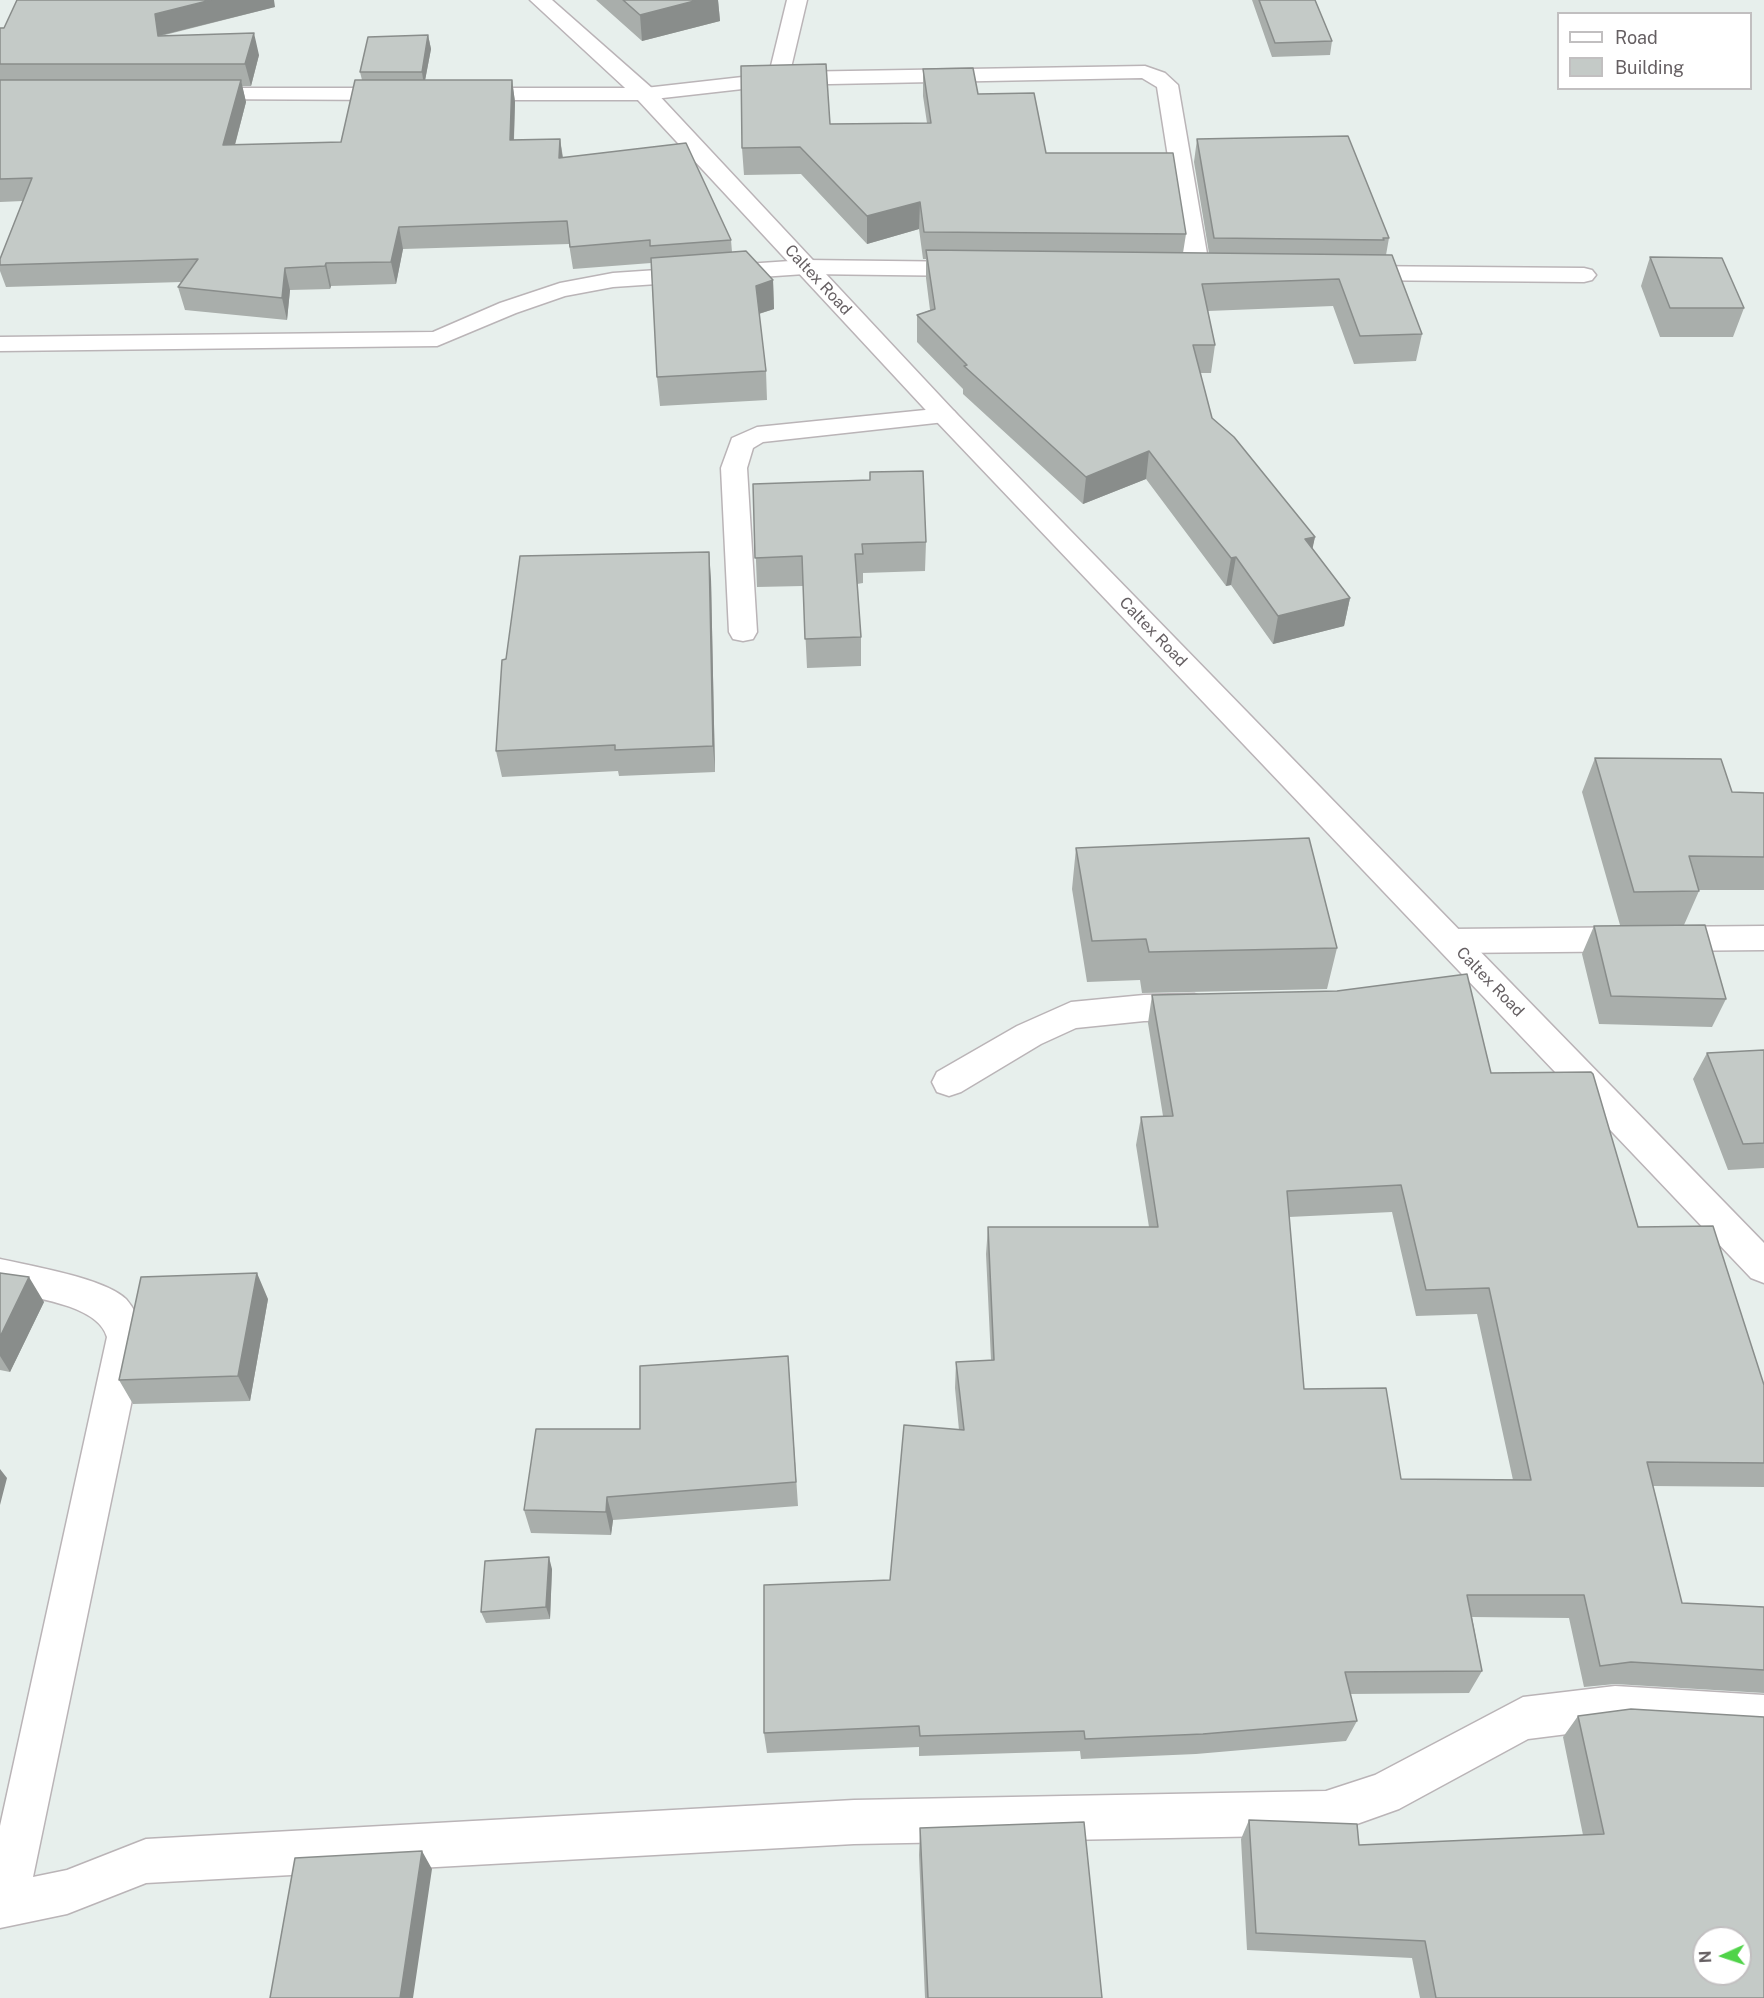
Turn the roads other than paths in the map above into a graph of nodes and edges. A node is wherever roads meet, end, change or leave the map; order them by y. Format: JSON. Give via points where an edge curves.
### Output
{"nodes":[{"id":1,"x":540,"y":0,"type":"edge"},
{"id":2,"x":797,"y":0,"type":"edge"},
{"id":3,"x":778,"y":79,"type":"junction"},
{"id":4,"x":179,"y":94,"type":"edge"},
{"id":5,"x":418,"y":94,"type":"edge"},
{"id":6,"x":454,"y":94,"type":"edge"},
{"id":7,"x":645,"y":94,"type":"junction"},
{"id":8,"x":805,"y":267,"type":"junction"},
{"id":9,"x":995,"y":269,"type":"edge"},
{"id":10,"x":1174,"y":271,"type":"edge"},
{"id":11,"x":1327,"y":272,"type":"edge"},
{"id":12,"x":1584,"y":275,"type":"dead end"},
{"id":13,"x":0,"y":344,"type":"edge"},
{"id":14,"x":945,"y":416,"type":"junction"},
{"id":15,"x":742,"y":632,"type":"dead end"},
{"id":16,"x":1764,"y":938,"type":"edge"},
{"id":17,"x":1451,"y":941,"type":"junction"},
{"id":18,"x":1491,"y":983,"type":"junction"},
{"id":19,"x":1456,"y":987,"type":"edge"},
{"id":20,"x":1225,"y":1006,"type":"edge"},
{"id":21,"x":949,"y":1082,"type":"dead end"},
{"id":22,"x":1764,"y":1267,"type":"edge"},
{"id":23,"x":0,"y":1275,"type":"edge"},
{"id":24,"x":1764,"y":1716,"type":"edge"},
{"id":25,"x":3,"y":1905,"type":"edge"}],
"edges":[{"from":1,"to":7,"type":"street","name":"Caltex Road"},
{"from":2,"to":3,"type":"street"},
{"from":3,"to":7,"type":"street"},
{"from":3,"to":10,"type":"street","via":[[1086,72],[1145,72],[1158,77],[1167,85],[1210,271]]},
{"from":4,"to":5,"type":"street"},
{"from":6,"to":7,"type":"street"},
{"from":7,"to":8,"type":"street","name":"Caltex Road"},
{"from":8,"to":9,"type":"street"},
{"from":8,"to":13,"type":"street","via":[[613,280],[560,290],[437,339]]},
{"from":8,"to":14,"type":"street","name":"Caltex Road"},
{"from":11,"to":12,"type":"street"},
{"from":14,"to":15,"type":"street","via":[[757,435],[741,444],[734,468]]},
{"from":14,"to":17,"type":"street","name":"Caltex Road"},
{"from":16,"to":17,"type":"street"},
{"from":17,"to":18,"type":"street","name":"Caltex Road"},
{"from":18,"to":19,"type":"street"},
{"from":18,"to":22,"type":"street","name":"Caltex Road"},
{"from":20,"to":21,"type":"street","via":[[1071,1015]]},
{"from":23,"to":25,"type":"street","via":[[55,1287],[109,1307],[121,1322],[126,1337]]},
{"from":24,"to":25,"type":"street","via":[[1615,1707],[1523,1718],[1384,1794],[1326,1813],[854,1822],[146,1861],[67,1892]]}]}
